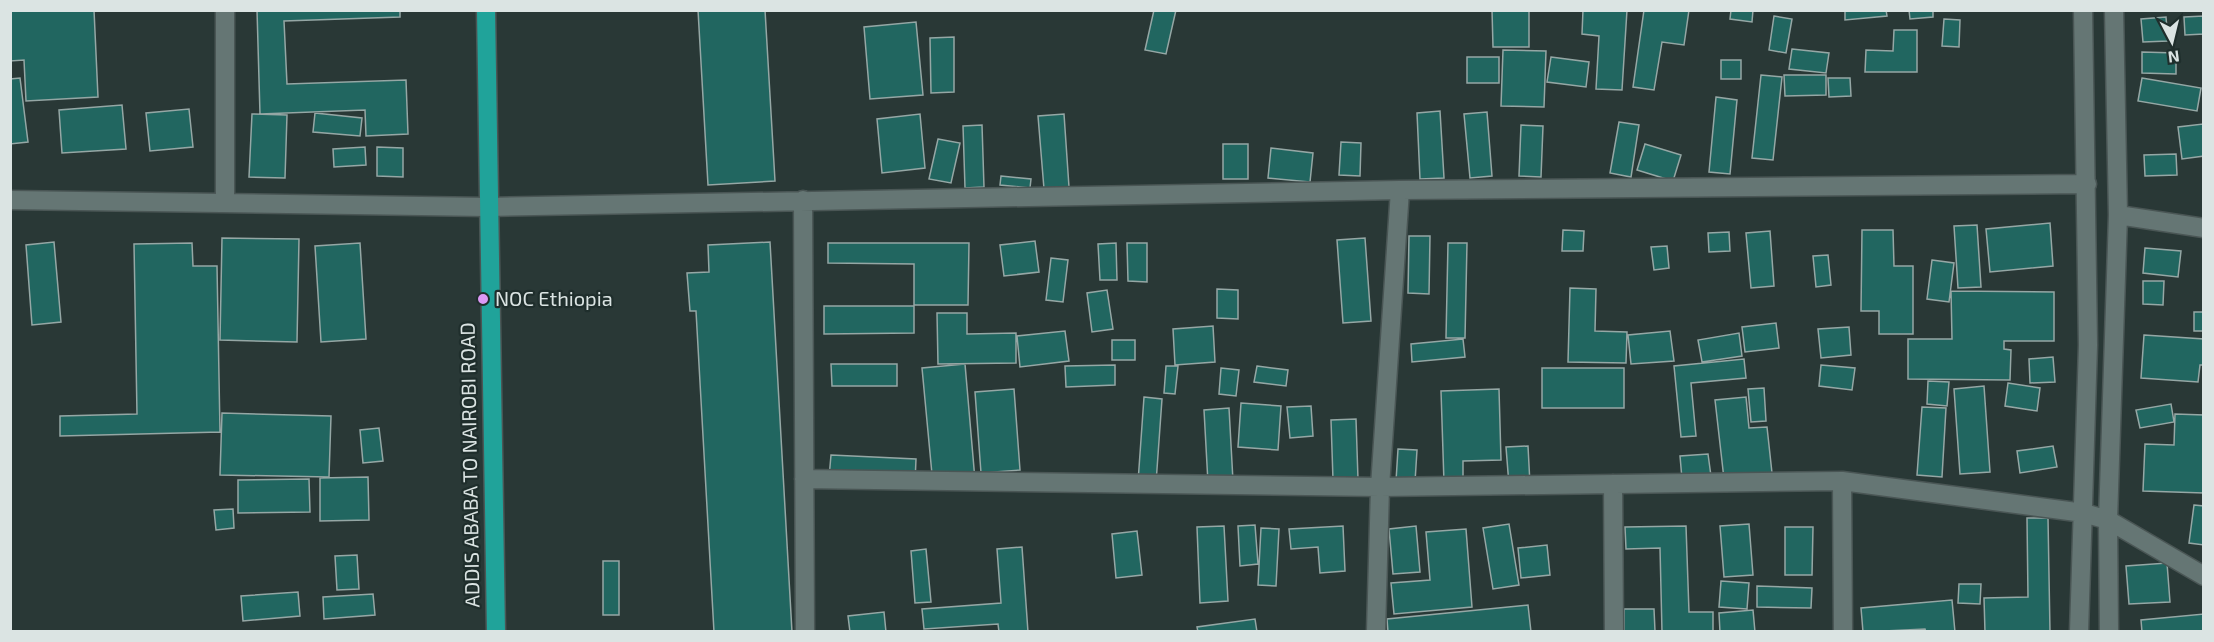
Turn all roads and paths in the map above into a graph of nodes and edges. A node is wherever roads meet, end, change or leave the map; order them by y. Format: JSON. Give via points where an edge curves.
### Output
{"nodes":[{"id":1,"x":225,"y":10,"type":"edge"},
{"id":2,"x":486,"y":10,"type":"edge"},
{"id":3,"x":2083,"y":10,"type":"edge"},
{"id":4,"x":2114,"y":10,"type":"edge"},
{"id":5,"x":2087,"y":184,"type":"junction"},
{"id":6,"x":1400,"y":190,"type":"junction"},
{"id":7,"x":10,"y":200,"type":"edge"},
{"id":8,"x":803,"y":200,"type":"junction"},
{"id":9,"x":225,"y":203,"type":"junction"},
{"id":10,"x":487,"y":207,"type":"junction"},
{"id":11,"x":2118,"y":215,"type":"junction"},
{"id":12,"x":2204,"y":228,"type":"edge"},
{"id":13,"x":804,"y":479,"type":"junction"},
{"id":14,"x":1842,"y":482,"type":"junction"},
{"id":15,"x":1613,"y":484,"type":"junction"},
{"id":16,"x":1380,"y":487,"type":"junction"},
{"id":17,"x":2084,"y":513,"type":"junction"},
{"id":18,"x":2108,"y":520,"type":"junction"},
{"id":19,"x":2204,"y":576,"type":"edge"},
{"id":20,"x":496,"y":632,"type":"edge"},
{"id":21,"x":805,"y":632,"type":"edge"},
{"id":22,"x":1377,"y":632,"type":"edge"},
{"id":23,"x":1614,"y":632,"type":"edge"},
{"id":24,"x":1843,"y":632,"type":"edge"},
{"id":25,"x":2079,"y":632,"type":"edge"},
{"id":26,"x":2109,"y":632,"type":"edge"}],
"edges":[{"from":1,"to":9,"type":"street"},
{"from":2,"to":10,"type":"highway","name":"ADDIS ABABA TO NAIROBI ROAD"},
{"from":3,"to":5,"type":"street"},
{"from":4,"to":11,"type":"street"},
{"from":5,"to":6,"type":"street"},
{"from":5,"to":17,"type":"street"},
{"from":6,"to":8,"type":"street"},
{"from":6,"to":16,"type":"street"},
{"from":7,"to":9,"type":"street"},
{"from":8,"to":10,"type":"street"},
{"from":8,"to":13,"type":"street"},
{"from":9,"to":10,"type":"street"},
{"from":10,"to":20,"type":"highway","name":"ADDIS ABABA TO NAIROBI ROAD"},
{"from":11,"to":12,"type":"street"},
{"from":11,"to":18,"type":"street"},
{"from":13,"to":16,"type":"street"},
{"from":13,"to":21,"type":"street"},
{"from":14,"to":15,"type":"street"},
{"from":14,"to":17,"type":"street"},
{"from":14,"to":24,"type":"street"},
{"from":15,"to":16,"type":"street"},
{"from":15,"to":23,"type":"street"},
{"from":16,"to":22,"type":"street"},
{"from":17,"to":18,"type":"street"},
{"from":17,"to":25,"type":"street"},
{"from":18,"to":19,"type":"street"},
{"from":18,"to":26,"type":"street"}]}
